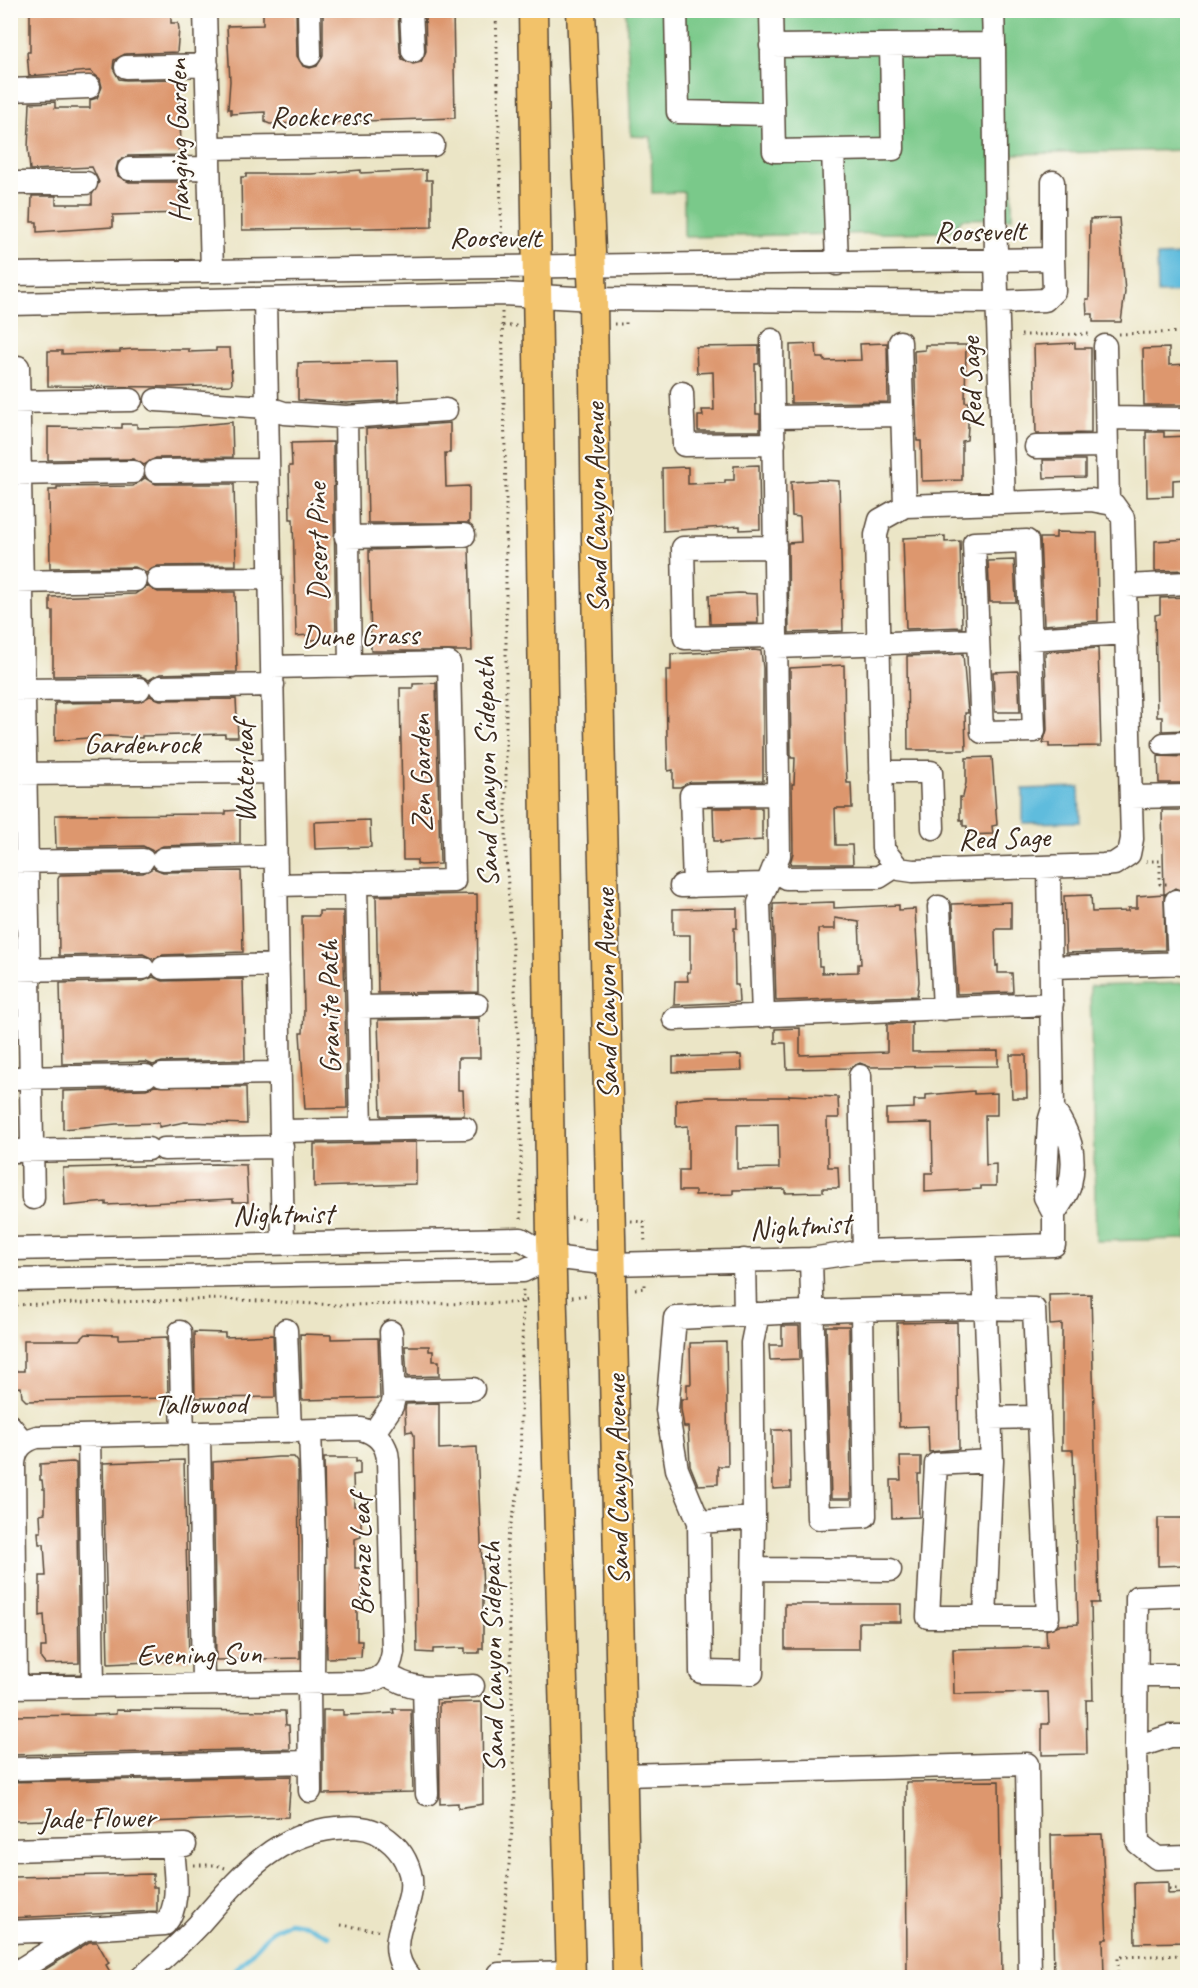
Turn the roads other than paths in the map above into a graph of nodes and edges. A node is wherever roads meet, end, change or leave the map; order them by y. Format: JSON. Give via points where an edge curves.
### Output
{"nodes":[{"id":1,"x":205,"y":10,"type":"edge"},
{"id":2,"x":309,"y":10,"type":"edge"},
{"id":3,"x":411,"y":10,"type":"edge"},
{"id":4,"x":532,"y":10,"type":"edge"},
{"id":5,"x":582,"y":10,"type":"edge"},
{"id":6,"x":676,"y":10,"type":"edge"},
{"id":7,"x":771,"y":10,"type":"edge"},
{"id":8,"x":993,"y":10,"type":"edge"},
{"id":9,"x":994,"y":44,"type":"junction"},
{"id":10,"x":891,"y":45,"type":"junction"},
{"id":11,"x":771,"y":46,"type":"junction"},
{"id":12,"x":413,"y":51,"type":"dead end"},
{"id":13,"x":310,"y":55,"type":"dead end"},
{"id":14,"x":207,"y":66,"type":"junction"},
{"id":15,"x":126,"y":67,"type":"dead end"},
{"id":16,"x":89,"y":87,"type":"dead end"},
{"id":17,"x":10,"y":90,"type":"edge"},
{"id":18,"x":773,"y":114,"type":"junction"},
{"id":19,"x":433,"y":145,"type":"dead end"},
{"id":20,"x":833,"y":150,"type":"junction"},
{"id":21,"x":209,"y":158,"type":"junction"},
{"id":22,"x":129,"y":168,"type":"dead end"},
{"id":23,"x":1053,"y":182,"type":"dead end"},
{"id":24,"x":10,"y":183,"type":"edge"},
{"id":25,"x":86,"y":183,"type":"dead end"},
{"id":26,"x":1053,"y":259,"type":"junction"},
{"id":27,"x":996,"y":262,"type":"junction"},
{"id":28,"x":837,"y":264,"type":"junction"},
{"id":29,"x":535,"y":266,"type":"junction"},
{"id":30,"x":592,"y":267,"type":"junction"},
{"id":31,"x":212,"y":271,"type":"junction"},
{"id":32,"x":10,"y":274,"type":"edge"},
{"id":33,"x":537,"y":295,"type":"junction"},
{"id":34,"x":265,"y":299,"type":"junction"},
{"id":35,"x":593,"y":299,"type":"junction"},
{"id":36,"x":999,"y":302,"type":"junction"},
{"id":37,"x":10,"y":304,"type":"edge"},
{"id":38,"x":772,"y":340,"type":"dead end"},
{"id":39,"x":900,"y":342,"type":"dead end"},
{"id":40,"x":1105,"y":346,"type":"dead end"},
{"id":41,"x":18,"y":367,"type":"dead end"},
{"id":42,"x":682,"y":393,"type":"dead end"},
{"id":43,"x":131,"y":400,"type":"dead end"},
{"id":44,"x":156,"y":400,"type":"dead end"},
{"id":45,"x":15,"y":402,"type":"edge"},
{"id":46,"x":266,"y":406,"type":"junction"},
{"id":47,"x":446,"y":410,"type":"dead end"},
{"id":48,"x":902,"y":415,"type":"junction"},
{"id":49,"x":346,"y":417,"type":"junction"},
{"id":50,"x":773,"y":417,"type":"junction"},
{"id":51,"x":1107,"y":418,"type":"junction"},
{"id":52,"x":1188,"y":418,"type":"edge"},
{"id":53,"x":774,"y":444,"type":"junction"},
{"id":54,"x":1107,"y":446,"type":"junction"},
{"id":55,"x":1036,"y":447,"type":"dead end"},
{"id":56,"x":268,"y":470,"type":"junction"},
{"id":57,"x":15,"y":474,"type":"edge"},
{"id":58,"x":1004,"y":503,"type":"junction"},
{"id":59,"x":1108,"y":503,"type":"junction"},
{"id":60,"x":905,"y":506,"type":"junction"},
{"id":61,"x":464,"y":536,"type":"dead end"},
{"id":62,"x":346,"y":537,"type":"junction"},
{"id":63,"x":775,"y":546,"type":"junction"},
{"id":64,"x":271,"y":578,"type":"junction"},
{"id":65,"x":135,"y":579,"type":"dead end"},
{"id":66,"x":158,"y":579,"type":"dead end"},
{"id":67,"x":16,"y":582,"type":"edge"},
{"id":68,"x":1188,"y":583,"type":"edge"},
{"id":69,"x":1126,"y":586,"type":"junction"},
{"id":70,"x":1127,"y":633,"type":"junction"},
{"id":71,"x":1030,"y":639,"type":"junction"},
{"id":72,"x":977,"y":640,"type":"junction"},
{"id":73,"x":776,"y":641,"type":"junction"},
{"id":74,"x":878,"y":642,"type":"junction"},
{"id":75,"x":449,"y":663,"type":"joint"},
{"id":76,"x":350,"y":666,"type":"junction"},
{"id":77,"x":273,"y":676,"type":"junction"},
{"id":78,"x":17,"y":690,"type":"edge"},
{"id":79,"x":1188,"y":743,"type":"edge"},
{"id":80,"x":1164,"y":744,"type":"dead end"},
{"id":81,"x":274,"y":772,"type":"junction"},
{"id":82,"x":881,"y":772,"type":"junction"},
{"id":83,"x":18,"y":774,"type":"edge"},
{"id":84,"x":778,"y":794,"type":"junction"},
{"id":85,"x":1188,"y":796,"type":"edge"},
{"id":86,"x":1131,"y":797,"type":"junction"},
{"id":87,"x":933,"y":828,"type":"dead end"},
{"id":88,"x":276,"y":856,"type":"junction"},
{"id":89,"x":19,"y":862,"type":"edge"},
{"id":90,"x":896,"y":866,"type":"junction"},
{"id":91,"x":1049,"y":867,"type":"junction"},
{"id":92,"x":770,"y":876,"type":"junction"},
{"id":93,"x":356,"y":883,"type":"junction"},
{"id":94,"x":277,"y":885,"type":"junction"},
{"id":95,"x":1173,"y":893,"type":"road end"},
{"id":96,"x":939,"y":907,"type":"dead end"},
{"id":97,"x":1183,"y":963,"type":"edge"},
{"id":98,"x":278,"y":965,"type":"junction"},
{"id":99,"x":1051,"y":967,"type":"junction"},
{"id":100,"x":20,"y":970,"type":"edge"},
{"id":101,"x":1052,"y":1004,"type":"junction"},
{"id":102,"x":477,"y":1005,"type":"dead end"},
{"id":103,"x":359,"y":1007,"type":"junction"},
{"id":104,"x":944,"y":1009,"type":"junction"},
{"id":105,"x":764,"y":1016,"type":"junction"},
{"id":106,"x":674,"y":1019,"type":"dead end"},
{"id":107,"x":280,"y":1073,"type":"junction"},
{"id":108,"x":860,"y":1076,"type":"dead end"},
{"id":109,"x":21,"y":1078,"type":"edge"},
{"id":110,"x":465,"y":1128,"type":"dead end"},
{"id":111,"x":362,"y":1129,"type":"junction"},
{"id":112,"x":281,"y":1139,"type":"junction"},
{"id":113,"x":21,"y":1150,"type":"edge"},
{"id":114,"x":33,"y":1198,"type":"dead end"},
{"id":115,"x":284,"y":1244,"type":"junction"},
{"id":116,"x":10,"y":1249,"type":"edge"},
{"id":117,"x":983,"y":1249,"type":"junction"},
{"id":118,"x":864,"y":1251,"type":"junction"},
{"id":119,"x":552,"y":1257,"type":"junction"},
{"id":120,"x":811,"y":1259,"type":"junction"},
{"id":121,"x":744,"y":1260,"type":"junction"},
{"id":122,"x":612,"y":1278,"type":"junction"},
{"id":123,"x":10,"y":1280,"type":"edge"},
{"id":124,"x":986,"y":1308,"type":"junction"},
{"id":125,"x":862,"y":1310,"type":"junction"},
{"id":126,"x":813,"y":1311,"type":"junction"},
{"id":127,"x":752,"y":1314,"type":"junction"},
{"id":128,"x":286,"y":1330,"type":"dead end"},
{"id":129,"x":180,"y":1332,"type":"dead end"},
{"id":130,"x":391,"y":1332,"type":"dead end"},
{"id":131,"x":472,"y":1389,"type":"dead end"},
{"id":132,"x":394,"y":1391,"type":"junction"},
{"id":133,"x":1039,"y":1417,"type":"junction"},
{"id":134,"x":990,"y":1418,"type":"junction"},
{"id":135,"x":300,"y":1431,"type":"junction"},
{"id":136,"x":17,"y":1434,"type":"edge"},
{"id":137,"x":191,"y":1434,"type":"junction"},
{"id":138,"x":375,"y":1435,"type":"junction"},
{"id":139,"x":89,"y":1436,"type":"junction"},
{"id":140,"x":992,"y":1461,"type":"junction"},
{"id":141,"x":754,"y":1518,"type":"junction"},
{"id":142,"x":699,"y":1522,"type":"junction"},
{"id":143,"x":753,"y":1569,"type":"junction"},
{"id":144,"x":890,"y":1570,"type":"dead end"},
{"id":145,"x":1188,"y":1595,"type":"edge"},
{"id":146,"x":984,"y":1617,"type":"junction"},
{"id":147,"x":386,"y":1674,"type":"junction"},
{"id":148,"x":1138,"y":1675,"type":"junction"},
{"id":149,"x":1188,"y":1675,"type":"edge"},
{"id":150,"x":311,"y":1682,"type":"junction"},
{"id":151,"x":203,"y":1683,"type":"junction"},
{"id":152,"x":93,"y":1686,"type":"junction"},
{"id":153,"x":473,"y":1686,"type":"dead end"},
{"id":154,"x":13,"y":1687,"type":"edge"},
{"id":155,"x":424,"y":1688,"type":"junction"},
{"id":156,"x":1188,"y":1736,"type":"edge"},
{"id":157,"x":1136,"y":1747,"type":"junction"},
{"id":158,"x":309,"y":1762,"type":"junction"},
{"id":159,"x":10,"y":1769,"type":"edge"},
{"id":160,"x":624,"y":1775,"type":"junction"},
{"id":161,"x":310,"y":1791,"type":"dead end"},
{"id":162,"x":427,"y":1794,"type":"dead end"},
{"id":163,"x":10,"y":1850,"type":"edge"},
{"id":164,"x":1188,"y":1857,"type":"edge"},
{"id":165,"x":85,"y":1929,"type":"junction"},
{"id":166,"x":10,"y":1932,"type":"edge"},
{"id":167,"x":499,"y":1974,"type":"road end"},
{"id":168,"x":571,"y":1975,"type":"edge"},
{"id":169,"x":10,"y":1976,"type":"edge"},
{"id":170,"x":141,"y":1977,"type":"edge"},
{"id":171,"x":410,"y":1977,"type":"edge"},
{"id":172,"x":627,"y":1977,"type":"edge"},
{"id":173,"x":1030,"y":1977,"type":"edge"}],
"edges":[{"from":1,"to":14,"type":"street","name":"Hanging Garden"},
{"from":2,"to":13,"type":"street"},
{"from":3,"to":12,"type":"street"},
{"from":4,"to":29,"type":"main road","name":"Sand Canyon Avenue"},
{"from":5,"to":30,"type":"main road","name":"Sand Canyon Avenue"},
{"from":6,"to":18,"type":"street","via":[[678,112]]},
{"from":7,"to":11,"type":"street"},
{"from":8,"to":9,"type":"street","name":"Red Sage"},
{"from":9,"to":10,"type":"street"},
{"from":9,"to":27,"type":"street","name":"Red Sage"},
{"from":10,"to":11,"type":"street"},
{"from":10,"to":20,"type":"street","via":[[893,149]]},
{"from":11,"to":18,"type":"street"},
{"from":14,"to":15,"type":"street"},
{"from":14,"to":21,"type":"street","name":"Hanging Garden"},
{"from":16,"to":17,"type":"street"},
{"from":18,"to":20,"type":"street","via":[[774,151]]},
{"from":19,"to":21,"type":"street","name":"Rockcress"},
{"from":20,"to":28,"type":"street"},
{"from":21,"to":22,"type":"street","name":"Rockcress"},
{"from":21,"to":31,"type":"street","name":"Hanging Garden"},
{"from":23,"to":26,"type":"street"},
{"from":24,"to":25,"type":"street"},
{"from":26,"to":27,"type":"street","name":"Roosevelt"},
{"from":26,"to":36,"type":"street","name":"Roosevelt","via":[[1054,291],[1045,300]]},
{"from":27,"to":28,"type":"street","name":"Roosevelt"},
{"from":27,"to":36,"type":"street","name":"Red Sage"},
{"from":28,"to":30,"type":"street","name":"Roosevelt"},
{"from":29,"to":30,"type":"street","name":"Roosevelt"},
{"from":29,"to":31,"type":"street","name":"Roosevelt"},
{"from":29,"to":33,"type":"main road","name":"Sand Canyon Avenue"},
{"from":30,"to":35,"type":"main road","name":"Sand Canyon Avenue"},
{"from":31,"to":32,"type":"street","name":"Roosevelt"},
{"from":33,"to":34,"type":"street","name":"Roosevelt"},
{"from":33,"to":35,"type":"street","name":"Roosevelt"},
{"from":33,"to":119,"type":"main road","name":"Sand Canyon Avenue"},
{"from":34,"to":37,"type":"street","name":"Roosevelt"},
{"from":34,"to":46,"type":"street","name":"Waterleaf"},
{"from":35,"to":36,"type":"street","name":"Roosevelt"},
{"from":35,"to":122,"type":"main road","name":"Sand Canyon Avenue"},
{"from":36,"to":58,"type":"street","name":"Red Sage"},
{"from":38,"to":50,"type":"street"},
{"from":39,"to":48,"type":"street"},
{"from":40,"to":51,"type":"street"},
{"from":41,"to":45,"type":"street"},
{"from":42,"to":53,"type":"street","via":[[684,445]]},
{"from":43,"to":45,"type":"street"},
{"from":44,"to":46,"type":"street"},
{"from":45,"to":57,"type":"street"},
{"from":46,"to":49,"type":"street","via":[[284,413]]},
{"from":46,"to":56,"type":"street","name":"Waterleaf"},
{"from":47,"to":49,"type":"street"},
{"from":48,"to":50,"type":"street"},
{"from":48,"to":60,"type":"street"},
{"from":49,"to":62,"type":"street","name":"Desert Pine"},
{"from":50,"to":53,"type":"street"},
{"from":51,"to":52,"type":"street"},
{"from":51,"to":54,"type":"street"},
{"from":53,"to":63,"type":"street"},
{"from":54,"to":55,"type":"street"},
{"from":54,"to":59,"type":"street"},
{"from":56,"to":57,"type":"street"},
{"from":56,"to":64,"type":"street","name":"Waterleaf"},
{"from":57,"to":67,"type":"street"},
{"from":58,"to":59,"type":"street"},
{"from":58,"to":60,"type":"street"},
{"from":59,"to":69,"type":"street","name":"Red Sage","via":[[1123,518]]},
{"from":60,"to":74,"type":"street","via":[[879,520],[876,535]]},
{"from":61,"to":62,"type":"street"},
{"from":62,"to":76,"type":"street","name":"Desert Pine"},
{"from":63,"to":73,"type":"street"},
{"from":63,"to":73,"type":"street","via":[[682,548],[685,638]]},
{"from":64,"to":66,"type":"street"},
{"from":64,"to":77,"type":"street","name":"Waterleaf"},
{"from":65,"to":67,"type":"street"},
{"from":67,"to":78,"type":"street"},
{"from":68,"to":69,"type":"street"},
{"from":69,"to":70,"type":"street","name":"Red Sage"},
{"from":70,"to":71,"type":"street"},
{"from":70,"to":86,"type":"street","name":"Red Sage"},
{"from":71,"to":72,"type":"street","via":[[1034,732],[982,732]]},
{"from":71,"to":72,"type":"street","via":[[1027,541],[974,543]]},
{"from":72,"to":74,"type":"street"},
{"from":73,"to":74,"type":"street"},
{"from":73,"to":84,"type":"street"},
{"from":74,"to":82,"type":"street"},
{"from":75,"to":76,"type":"street","name":"Dune Grass"},
{"from":75,"to":93,"type":"street","name":"Zen Garden","via":[[454,881]]},
{"from":76,"to":77,"type":"street","name":"Dune Grass"},
{"from":77,"to":78,"type":"street","name":"Dune Grass","via":[[149,688]]},
{"from":77,"to":81,"type":"street","name":"Waterleaf"},
{"from":78,"to":83,"type":"street"},
{"from":79,"to":80,"type":"street"},
{"from":81,"to":83,"type":"street","name":"Gardenrock"},
{"from":81,"to":88,"type":"street","name":"Waterleaf"},
{"from":82,"to":87,"type":"street","via":[[931,771]]},
{"from":82,"to":90,"type":"street","via":[[883,849]]},
{"from":83,"to":89,"type":"street"},
{"from":84,"to":92,"type":"street","via":[[779,855]]},
{"from":84,"to":92,"type":"street","via":[[692,795],[687,886]]},
{"from":85,"to":86,"type":"street"},
{"from":86,"to":91,"type":"street","name":"Red Sage","via":[[1129,854],[1114,864]]},
{"from":88,"to":89,"type":"street"},
{"from":88,"to":94,"type":"street","name":"Waterleaf"},
{"from":89,"to":100,"type":"street"},
{"from":90,"to":91,"type":"street","name":"Red Sage","via":[[913,871]]},
{"from":90,"to":92,"type":"street","via":[[879,877]]},
{"from":91,"to":99,"type":"street"},
{"from":92,"to":105,"type":"street","via":[[759,903]]},
{"from":93,"to":94,"type":"street"},
{"from":93,"to":103,"type":"street","name":"Granite Path"},
{"from":94,"to":98,"type":"street","name":"Waterleaf"},
{"from":95,"to":97,"type":"street"},
{"from":96,"to":104,"type":"street"},
{"from":97,"to":99,"type":"street"},
{"from":98,"to":100,"type":"street"},
{"from":98,"to":107,"type":"street","name":"Waterleaf"},
{"from":99,"to":101,"type":"street"},
{"from":100,"to":109,"type":"street"},
{"from":101,"to":104,"type":"street"},
{"from":101,"to":117,"type":"street","name":"Nightmist","via":[[1053,1109],[1045,1197],[1054,1214],[1054,1245]]},
{"from":102,"to":103,"type":"street"},
{"from":103,"to":111,"type":"street","name":"Granite Path"},
{"from":104,"to":105,"type":"street"},
{"from":105,"to":106,"type":"street"},
{"from":107,"to":109,"type":"street"},
{"from":107,"to":112,"type":"street","name":"Waterleaf"},
{"from":108,"to":118,"type":"street"},
{"from":109,"to":113,"type":"street"},
{"from":110,"to":111,"type":"street"},
{"from":111,"to":112,"type":"street"},
{"from":112,"to":113,"type":"street","via":[[156,1149]]},
{"from":112,"to":115,"type":"street","name":"Waterleaf"},
{"from":113,"to":114,"type":"street"},
{"from":115,"to":116,"type":"street","name":"Nightmist"},
{"from":115,"to":119,"type":"street","name":"Nightmist","via":[[521,1239]]},
{"from":117,"to":118,"type":"street","name":"Nightmist"},
{"from":117,"to":124,"type":"street"},
{"from":118,"to":120,"type":"street","name":"Nightmist"},
{"from":119,"to":122,"type":"street","name":"Nightmist"},
{"from":119,"to":123,"type":"street","name":"Nightmist","via":[[523,1271]]},
{"from":119,"to":168,"type":"main road","name":"Sand Canyon Avenue"},
{"from":120,"to":121,"type":"street","name":"Nightmist"},
{"from":120,"to":126,"type":"street"},
{"from":121,"to":122,"type":"street","name":"Nightmist"},
{"from":121,"to":127,"type":"street"},
{"from":122,"to":160,"type":"main road","name":"Sand Canyon Avenue"},
{"from":124,"to":125,"type":"street"},
{"from":124,"to":133,"type":"street","via":[[1034,1309]]},
{"from":124,"to":134,"type":"street"},
{"from":125,"to":126,"type":"street"},
{"from":125,"to":126,"type":"street","via":[[866,1516],[818,1518]]},
{"from":126,"to":127,"type":"street"},
{"from":127,"to":141,"type":"street"},
{"from":127,"to":142,"type":"street","via":[[675,1318],[668,1410],[677,1469]]},
{"from":128,"to":135,"type":"street"},
{"from":129,"to":137,"type":"street"},
{"from":130,"to":132,"type":"street"},
{"from":131,"to":132,"type":"street"},
{"from":132,"to":138,"type":"street","via":[[392,1406]]},
{"from":133,"to":134,"type":"street"},
{"from":133,"to":146,"type":"street","via":[[1048,1617]]},
{"from":134,"to":140,"type":"street"},
{"from":135,"to":137,"type":"street","name":"Tallowood"},
{"from":135,"to":138,"type":"street","name":"Tallowood","via":[[360,1429]]},
{"from":135,"to":150,"type":"street","via":[[314,1542]]},
{"from":136,"to":139,"type":"street","name":"Tallowood"},
{"from":136,"to":154,"type":"street"},
{"from":137,"to":139,"type":"street","name":"Tallowood"},
{"from":137,"to":151,"type":"street"},
{"from":138,"to":147,"type":"street","name":"Bronze Leaf","via":[[386,1449],[388,1460],[393,1652]]},
{"from":139,"to":152,"type":"street"},
{"from":140,"to":146,"type":"street"},
{"from":140,"to":146,"type":"street","via":[[936,1464],[928,1617]]},
{"from":141,"to":142,"type":"street"},
{"from":141,"to":143,"type":"street"},
{"from":142,"to":143,"type":"street","via":[[701,1672],[752,1673]]},
{"from":143,"to":144,"type":"street"},
{"from":145,"to":148,"type":"street","via":[[1137,1597]]},
{"from":147,"to":150,"type":"street","name":"Evening Sun","via":[[369,1682]]},
{"from":147,"to":155,"type":"street","via":[[400,1684]]},
{"from":148,"to":149,"type":"street"},
{"from":148,"to":157,"type":"street"},
{"from":150,"to":151,"type":"street","name":"Evening Sun"},
{"from":150,"to":158,"type":"street"},
{"from":151,"to":152,"type":"street","name":"Evening Sun"},
{"from":152,"to":154,"type":"street","name":"Evening Sun"},
{"from":153,"to":155,"type":"street"},
{"from":155,"to":162,"type":"street"},
{"from":156,"to":157,"type":"street","via":[[1170,1736]]},
{"from":157,"to":164,"type":"street","via":[[1138,1843],[1157,1858]]},
{"from":158,"to":159,"type":"street"},
{"from":158,"to":161,"type":"street"},
{"from":160,"to":172,"type":"main road","name":"Sand Canyon Avenue"},
{"from":160,"to":173,"type":"street","via":[[1027,1764]]},
{"from":163,"to":165,"type":"street","name":"Jade Flower","via":[[177,1852],[175,1904],[165,1924]]},
{"from":165,"to":166,"type":"street"},
{"from":165,"to":169,"type":"street"},
{"from":167,"to":168,"type":"street"},
{"from":170,"to":171,"type":"street","via":[[264,1855],[305,1834],[351,1826],[369,1829],[394,1845],[405,1859],[411,1876],[410,1891],[396,1945],[401,1964]]}]}
